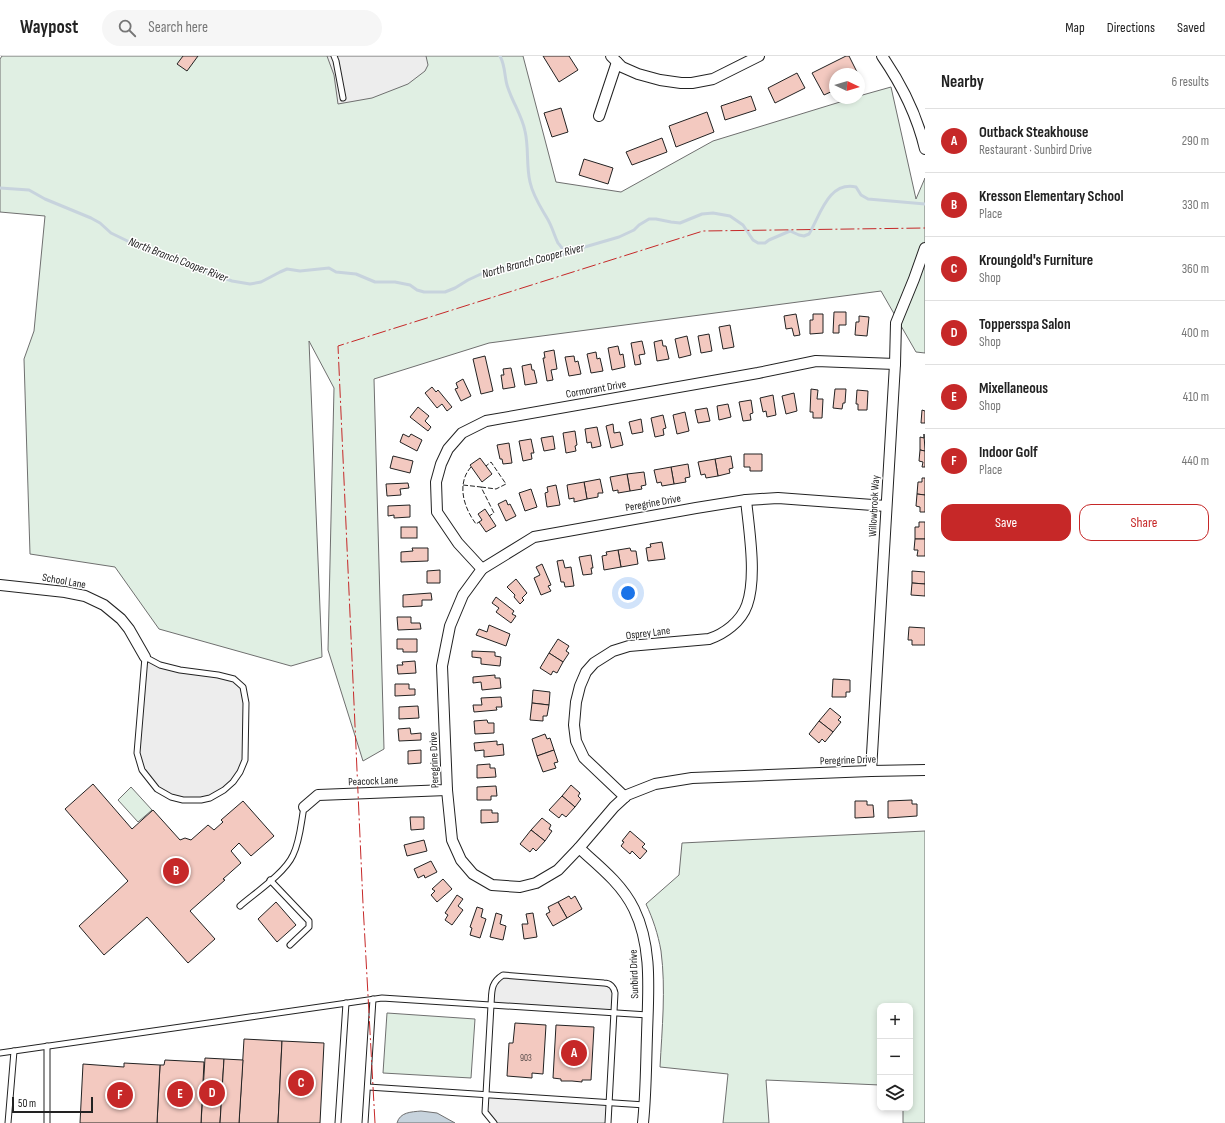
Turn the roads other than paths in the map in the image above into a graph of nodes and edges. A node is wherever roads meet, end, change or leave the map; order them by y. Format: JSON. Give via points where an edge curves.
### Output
{"nodes":[{"id":1,"x":334,"y":56,"type":"edge"},
{"id":2,"x":759,"y":56,"type":"edge"},
{"id":3,"x":882,"y":56,"type":"edge"},
{"id":4,"x":614,"y":59,"type":"edge"},
{"id":5,"x":343,"y":98,"type":"dead end"},
{"id":6,"x":599,"y":116,"type":"dead end"},
{"id":7,"x":925,"y":149,"type":"edge"},
{"id":8,"x":925,"y":248,"type":"edge"},
{"id":9,"x":894,"y":364,"type":"junction"},
{"id":10,"x":746,"y":500,"type":"junction"},
{"id":11,"x":886,"y":506,"type":"junction"},
{"id":12,"x":482,"y":569,"type":"junction"},
{"id":13,"x":0,"y":585,"type":"edge"},
{"id":14,"x":145,"y":657,"type":"junction"},
{"id":15,"x":925,"y":770,"type":"edge"},
{"id":16,"x":871,"y":771,"type":"junction"},
{"id":17,"x":447,"y":790,"type":"junction"},
{"id":18,"x":624,"y":797,"type":"junction"},
{"id":19,"x":304,"y":807,"type":"joint"},
{"id":20,"x":579,"y":848,"type":"junction"},
{"id":21,"x":270,"y":880,"type":"junction"},
{"id":22,"x":240,"y":906,"type":"dead end"},
{"id":23,"x":290,"y":945,"type":"dead end"},
{"id":24,"x":373,"y":999,"type":"junction"},
{"id":25,"x":346,"y":1003,"type":"junction"},
{"id":26,"x":491,"y":1005,"type":"junction"},
{"id":27,"x":614,"y":1013,"type":"junction"},
{"id":28,"x":648,"y":1015,"type":"junction"},
{"id":29,"x":48,"y":1046,"type":"junction"},
{"id":30,"x":14,"y":1051,"type":"junction"},
{"id":31,"x":0,"y":1053,"type":"edge"},
{"id":32,"x":368,"y":1087,"type":"junction"},
{"id":33,"x":486,"y":1095,"type":"junction"},
{"id":34,"x":610,"y":1103,"type":"junction"},
{"id":35,"x":645,"y":1105,"type":"junction"},
{"id":36,"x":8,"y":1123,"type":"edge"},
{"id":37,"x":47,"y":1123,"type":"edge"},
{"id":38,"x":338,"y":1123,"type":"edge"},
{"id":39,"x":365,"y":1123,"type":"edge"},
{"id":40,"x":494,"y":1123,"type":"edge"},
{"id":41,"x":608,"y":1123,"type":"edge"},
{"id":42,"x":643,"y":1123,"type":"edge"}],
"edges":[{"from":1,"to":5,"type":"lane"},
{"from":2,"to":4,"type":"street","via":[[713,79],[692,83],[660,80],[638,74]]},
{"from":3,"to":7,"type":"street","via":[[908,99]]},
{"from":4,"to":6,"type":"street"},
{"from":8,"to":9,"type":"street","name":"Willowbrook Way","via":[[896,323]]},
{"from":9,"to":11,"type":"street","name":"Willowbrook Way"},
{"from":9,"to":12,"type":"street","name":"Cormorant Drive","via":[[816,361],[486,421],[462,433],[448,449],[436,482],[436,512],[458,543]]},
{"from":10,"to":11,"type":"street","name":"Peregrine Drive","via":[[778,498]]},
{"from":10,"to":12,"type":"street","name":"Peregrine Drive","via":[[534,537]]},
{"from":10,"to":18,"type":"street","name":"Osprey Lane","via":[[752,570],[744,613],[719,636],[709,639],[629,646],[613,651],[594,663],[586,672],[580,686],[574,725],[576,741],[584,758]]},
{"from":11,"to":16,"type":"street","name":"Willowbrook Way"},
{"from":12,"to":17,"type":"street","name":"Peregrine Drive","via":[[463,595],[450,626],[442,666]]},
{"from":13,"to":14,"type":"street","name":"School Lane","via":[[65,592],[85,596],[104,604],[129,629]]},
{"from":14,"to":14,"type":"lane","via":[[137,753],[142,770],[157,789],[171,797],[183,800],[210,798],[233,782],[245,760],[246,703],[243,687],[234,679],[180,670],[160,665]]},
{"from":15,"to":16,"type":"street","name":"Peregrine Drive"},
{"from":16,"to":18,"type":"street","name":"Peregrine Drive","via":[[692,778],[655,784]]},
{"from":17,"to":19,"type":"street","name":"Peacock Lane","via":[[318,795]]},
{"from":17,"to":20,"type":"street","name":"Peregrine Drive","via":[[452,840],[462,860],[473,874],[492,885],[520,887],[536,883],[558,870]]},
{"from":18,"to":20,"type":"street","name":"Peregrine Drive"},
{"from":19,"to":21,"type":"lane","via":[[293,855],[286,867]]},
{"from":20,"to":28,"type":"street","name":"Sunbird Drive","via":[[619,887],[639,921],[648,962]]},
{"from":21,"to":22,"type":"lane"},
{"from":21,"to":23,"type":"lane","via":[[309,921],[309,927]]},
{"from":24,"to":25,"type":"lane"},
{"from":24,"to":26,"type":"lane"},
{"from":24,"to":32,"type":"lane"},
{"from":25,"to":29,"type":"lane"},
{"from":25,"to":38,"type":"lane"},
{"from":26,"to":27,"type":"lane"},
{"from":26,"to":27,"type":"lane","via":[[494,982],[503,975],[610,984],[614,990]]},
{"from":26,"to":33,"type":"lane"},
{"from":27,"to":28,"type":"lane"},
{"from":27,"to":34,"type":"lane"},
{"from":28,"to":35,"type":"street","name":"Sunbird Drive"},
{"from":29,"to":30,"type":"lane"},
{"from":29,"to":37,"type":"lane"},
{"from":30,"to":31,"type":"lane"},
{"from":30,"to":36,"type":"lane"},
{"from":32,"to":33,"type":"lane"},
{"from":32,"to":39,"type":"lane"},
{"from":33,"to":34,"type":"lane"},
{"from":33,"to":40,"type":"lane","via":[[485,1112]]},
{"from":34,"to":35,"type":"lane"},
{"from":34,"to":41,"type":"lane"},
{"from":35,"to":42,"type":"street","name":"Sunbird Drive"}]}
